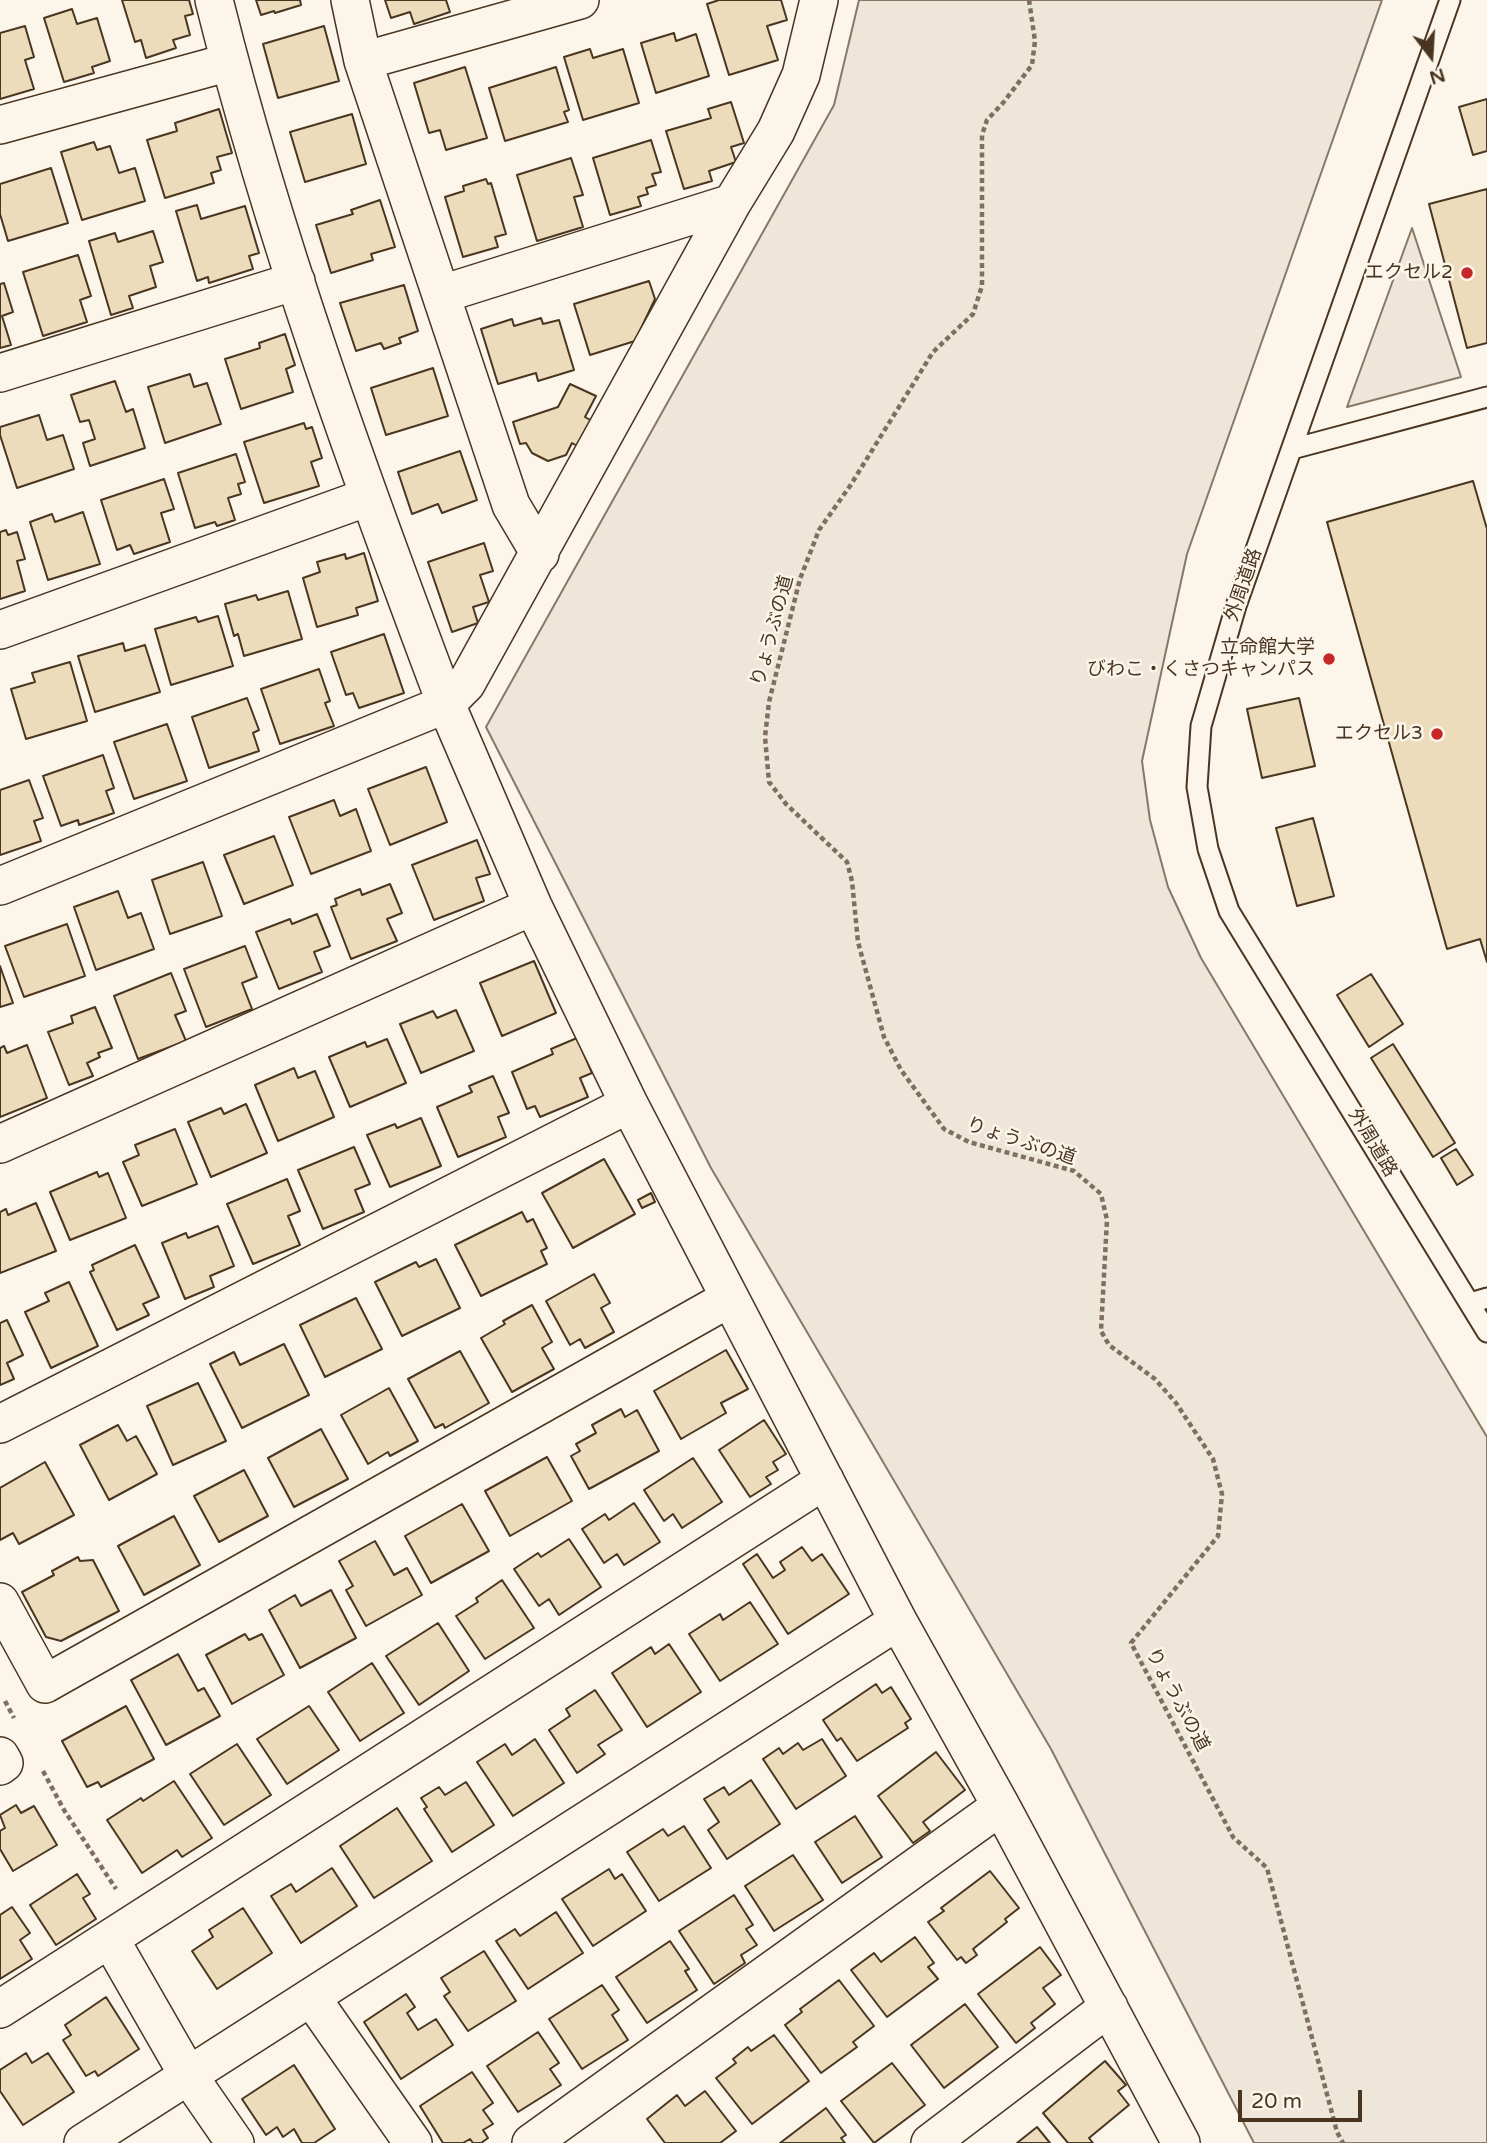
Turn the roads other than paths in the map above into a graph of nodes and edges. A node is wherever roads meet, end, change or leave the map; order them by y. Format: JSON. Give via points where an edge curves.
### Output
{"nodes":[{"id":1,"x":214,"y":0,"type":"edge"},
{"id":2,"x":350,"y":0,"type":"edge"},
{"id":3,"x":580,"y":0,"type":"edge"},
{"id":4,"x":819,"y":0,"type":"edge"},
{"id":5,"x":1450,"y":0,"type":"edge"},
{"id":6,"x":363,"y":61,"type":"junction"},
{"id":7,"x":230,"y":62,"type":"junction"},
{"id":8,"x":0,"y":125,"type":"edge"},
{"id":9,"x":732,"y":203,"type":"junction"},
{"id":10,"x":296,"y":281,"type":"junction"},
{"id":11,"x":442,"y":293,"type":"junction"},
{"id":12,"x":0,"y":373,"type":"edge"},
{"id":13,"x":1487,"y":397,"type":"edge"},
{"id":14,"x":1292,"y":449,"type":"junction"},
{"id":15,"x":368,"y":497,"type":"junction"},
{"id":16,"x":540,"y":554,"type":"junction"},
{"id":17,"x":0,"y":630,"type":"edge"},
{"id":18,"x":446,"y":704,"type":"junction"},
{"id":19,"x":0,"y":886,"type":"edge"},
{"id":20,"x":533,"y":906,"type":"junction"},
{"id":21,"x":629,"y":1104,"type":"junction"},
{"id":22,"x":0,"y":1144,"type":"edge"},
{"id":23,"x":730,"y":1298,"type":"junction"},
{"id":24,"x":1478,"y":1301,"type":"edge"},
{"id":25,"x":1487,"y":1332,"type":"edge"},
{"id":26,"x":0,"y":1424,"type":"edge"},
{"id":27,"x":825,"y":1480,"type":"junction"},
{"id":28,"x":0,"y":1602,"type":"edge"},
{"id":29,"x":898,"y":1620,"type":"junction"},
{"id":30,"x":10,"y":1742,"type":"edge"},
{"id":31,"x":0,"y":1766,"type":"edge"},
{"id":32,"x":1001,"y":1806,"type":"junction"},
{"id":33,"x":123,"y":1931,"type":"junction"},
{"id":34,"x":311,"y":1997,"type":"junction"},
{"id":35,"x":1109,"y":2007,"type":"junction"},
{"id":36,"x":0,"y":2009,"type":"edge"},
{"id":37,"x":188,"y":2076,"type":"junction"},
{"id":38,"x":83,"y":2143,"type":"edge"},
{"id":39,"x":235,"y":2143,"type":"edge"},
{"id":40,"x":413,"y":2143,"type":"edge"},
{"id":41,"x":531,"y":2143,"type":"edge"},
{"id":42,"x":930,"y":2143,"type":"edge"},
{"id":43,"x":1181,"y":2143,"type":"edge"}],
"edges":[{"from":1,"to":7,"type":"street"},
{"from":2,"to":6,"type":"street"},
{"from":3,"to":6,"type":"street"},
{"from":4,"to":9,"type":"street","via":[[801,75],[776,131]]},
{"from":5,"to":14,"type":"lane","name":"外周道路"},
{"from":6,"to":11,"type":"street"},
{"from":7,"to":8,"type":"street"},
{"from":7,"to":10,"type":"street"},
{"from":9,"to":11,"type":"street"},
{"from":9,"to":16,"type":"street"},
{"from":10,"to":12,"type":"street"},
{"from":10,"to":15,"type":"street"},
{"from":11,"to":16,"type":"street","via":[[512,505]]},
{"from":13,"to":14,"type":"lane"},
{"from":14,"to":24,"type":"lane","name":"外周道路","via":[[1236,606],[1202,726],[1197,787],[1208,849],[1229,911]]},
{"from":15,"to":17,"type":"street"},
{"from":15,"to":18,"type":"street"},
{"from":16,"to":18,"type":"street","via":[[466,684]]},
{"from":18,"to":19,"type":"street"},
{"from":18,"to":20,"type":"street"},
{"from":20,"to":21,"type":"street"},
{"from":20,"to":22,"type":"street"},
{"from":21,"to":23,"type":"street"},
{"from":21,"to":26,"type":"street"},
{"from":23,"to":27,"type":"street"},
{"from":23,"to":28,"type":"street","via":[[45,1684]]},
{"from":24,"to":25,"type":"lane","name":"外周道路"},
{"from":27,"to":29,"type":"street"},
{"from":27,"to":33,"type":"street"},
{"from":29,"to":32,"type":"street"},
{"from":29,"to":34,"type":"street"},
{"from":30,"to":31,"type":"street"},
{"from":32,"to":35,"type":"street"},
{"from":32,"to":41,"type":"street"},
{"from":33,"to":36,"type":"street"},
{"from":33,"to":37,"type":"street"},
{"from":34,"to":37,"type":"street"},
{"from":34,"to":40,"type":"street"},
{"from":35,"to":42,"type":"street"},
{"from":35,"to":43,"type":"street"},
{"from":37,"to":38,"type":"street"},
{"from":37,"to":39,"type":"street"}]}
